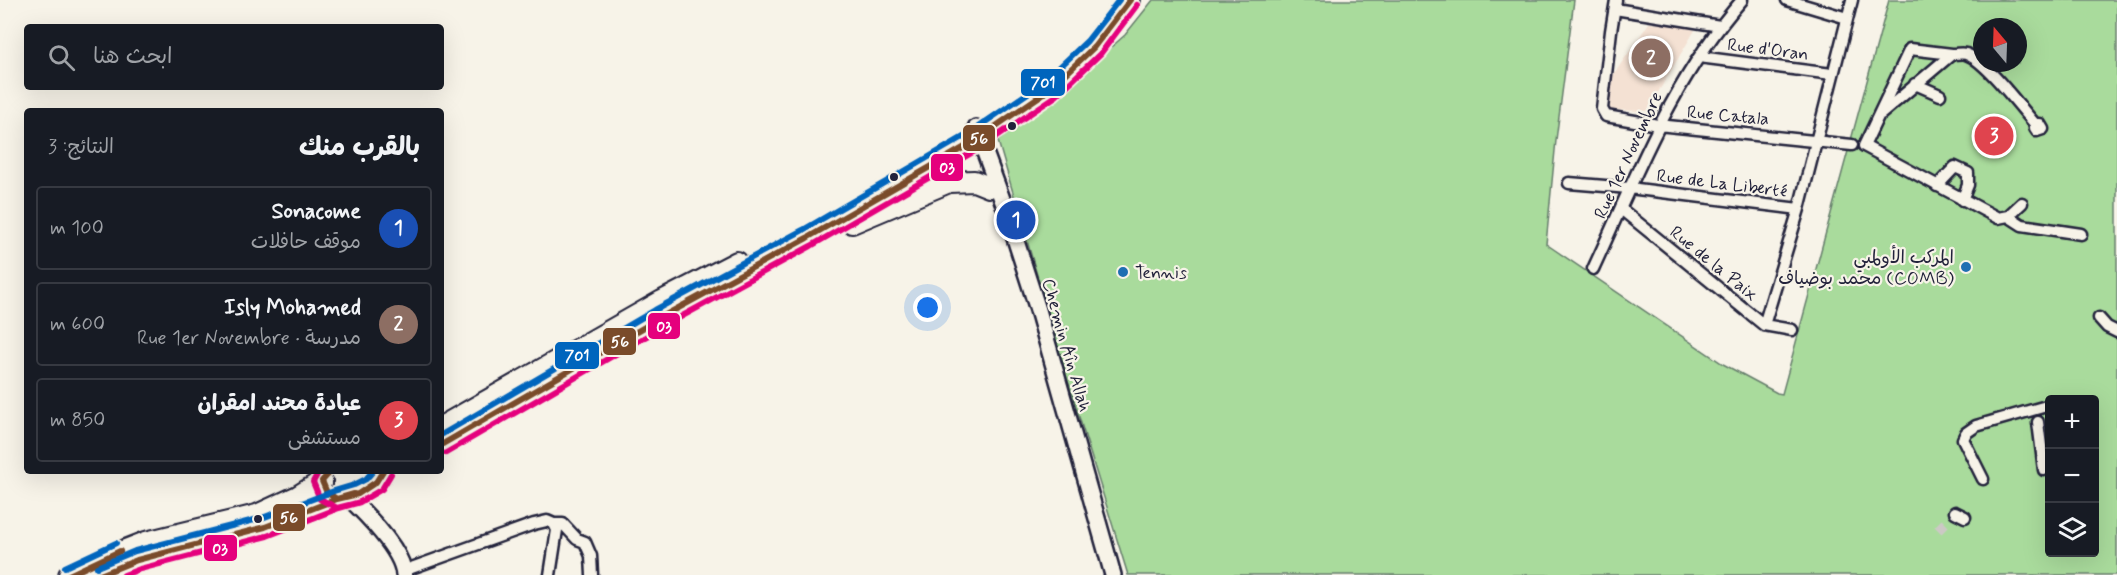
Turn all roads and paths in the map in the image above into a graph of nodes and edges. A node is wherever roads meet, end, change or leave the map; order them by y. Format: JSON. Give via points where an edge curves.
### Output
{"nodes":[{"id":1,"x":1115,"y":0,"type":"edge"},
{"id":2,"x":1130,"y":0,"type":"edge"},
{"id":3,"x":1742,"y":0,"type":"edge"},
{"id":4,"x":1787,"y":0,"type":"edge"},
{"id":5,"x":1852,"y":0,"type":"edge"},
{"id":6,"x":1616,"y":5,"type":"edge"},
{"id":7,"x":1847,"y":18,"type":"junction"},
{"id":8,"x":1720,"y":26,"type":"junction"},
{"id":9,"x":1952,"y":54,"type":"junction"},
{"id":10,"x":1699,"y":57,"type":"junction"},
{"id":11,"x":1832,"y":74,"type":"junction"},
{"id":12,"x":1915,"y":84,"type":"junction"},
{"id":13,"x":1940,"y":95,"type":"dead end"},
{"id":14,"x":1876,"y":118,"type":"junction"},
{"id":15,"x":2035,"y":124,"type":"dead end"},
{"id":16,"x":1658,"y":125,"type":"junction"},
{"id":17,"x":973,"y":136,"type":"junction"},
{"id":18,"x":1817,"y":140,"type":"junction"},
{"id":19,"x":1851,"y":145,"type":"dead end"},
{"id":20,"x":1569,"y":183,"type":"dead end"},
{"id":21,"x":1937,"y":186,"type":"junction"},
{"id":22,"x":989,"y":187,"type":"junction"},
{"id":23,"x":1629,"y":188,"type":"junction"},
{"id":24,"x":1962,"y":200,"type":"junction"},
{"id":25,"x":2022,"y":203,"type":"dead end"},
{"id":26,"x":1799,"y":208,"type":"junction"},
{"id":27,"x":1621,"y":209,"type":"junction"},
{"id":28,"x":2008,"y":216,"type":"junction"},
{"id":29,"x":2081,"y":234,"type":"dead end"},
{"id":30,"x":807,"y":238,"type":"junction"},
{"id":31,"x":1593,"y":269,"type":"dead end"},
{"id":32,"x":2098,"y":318,"type":"dead end"},
{"id":33,"x":1764,"y":325,"type":"junction"},
{"id":34,"x":1792,"y":330,"type":"dead end"},
{"id":35,"x":2117,"y":333,"type":"edge"},
{"id":36,"x":2045,"y":406,"type":"edge"},
{"id":37,"x":2038,"y":422,"type":"dead end"},
{"id":38,"x":444,"y":425,"type":"edge"},
{"id":39,"x":444,"y":443,"type":"edge"},
{"id":40,"x":2044,"y":470,"type":"dead end"},
{"id":41,"x":327,"y":476,"type":"edge"},
{"id":42,"x":381,"y":477,"type":"edge"},
{"id":43,"x":1983,"y":479,"type":"dead end"},
{"id":44,"x":343,"y":498,"type":"junction"},
{"id":45,"x":372,"y":519,"type":"junction"},
{"id":46,"x":554,"y":524,"type":"junction"},
{"id":47,"x":404,"y":573,"type":"edge"},
{"id":48,"x":69,"y":575,"type":"edge"},
{"id":49,"x":100,"y":575,"type":"edge"},
{"id":50,"x":550,"y":575,"type":"edge"},
{"id":51,"x":592,"y":575,"type":"edge"},
{"id":52,"x":1106,"y":575,"type":"edge"},
{"id":53,"x":1113,"y":575,"type":"edge"}],
"edges":[{"from":1,"to":17,"type":"highway","via":[[1076,49]]},
{"from":2,"to":17,"type":"highway","via":[[1094,47],[1050,89]]},
{"from":3,"to":8,"type":"street","name":"Rue 1er Novembre"},
{"from":4,"to":7,"type":"street"},
{"from":5,"to":7,"type":"street"},
{"from":6,"to":8,"type":"street"},
{"from":6,"to":16,"type":"street","name":"Rue Catala","via":[[1603,113]]},
{"from":7,"to":11,"type":"street"},
{"from":8,"to":10,"type":"street","name":"Rue 1er Novembre"},
{"from":9,"to":12,"type":"street"},
{"from":9,"to":14,"type":"street","via":[[1910,49]]},
{"from":9,"to":15,"type":"street","via":[[1965,53],[1974,58]]},
{"from":10,"to":11,"type":"street","name":"Rue d'Oran"},
{"from":10,"to":16,"type":"street","name":"Rue 1er Novembre"},
{"from":11,"to":18,"type":"street"},
{"from":12,"to":13,"type":"street"},
{"from":12,"to":14,"type":"street"},
{"from":14,"to":21,"type":"street","via":[[1864,146]]},
{"from":16,"to":18,"type":"street","name":"Rue Catala"},
{"from":16,"to":23,"type":"street","name":"Rue 1er Novembre"},
{"from":17,"to":22,"type":"main road","name":"Chemin Aîn Allah"},
{"from":17,"to":30,"type":"highway"},
{"from":17,"to":38,"type":"highway","via":[[662,301]]},
{"from":17,"to":53,"type":"main road","name":"Chemin Aîn Allah","via":[[1038,310]]},
{"from":18,"to":19,"type":"street","name":"Rue Catala"},
{"from":18,"to":26,"type":"street"},
{"from":20,"to":23,"type":"street","name":"Rue de La Liberté"},
{"from":21,"to":24,"type":"street"},
{"from":21,"to":24,"type":"street","via":[[1955,167],[1968,173]]},
{"from":22,"to":30,"type":"highway","via":[[974,181],[949,182],[871,216]]},
{"from":22,"to":52,"type":"main road","name":"Chemin Aîn Allah"},
{"from":23,"to":26,"type":"street","name":"Rue de La Liberté"},
{"from":23,"to":27,"type":"street","name":"Rue 1er Novembre"},
{"from":24,"to":28,"type":"street","via":[[1998,218]]},
{"from":25,"to":28,"type":"street"},
{"from":26,"to":33,"type":"street"},
{"from":27,"to":31,"type":"street","name":"Rue 1er Novembre"},
{"from":27,"to":33,"type":"street","name":"Rue de la Paix"},
{"from":28,"to":29,"type":"street","via":[[2022,225]]},
{"from":30,"to":39,"type":"highway"},
{"from":32,"to":35,"type":"street"},
{"from":33,"to":34,"type":"street","name":"Rue de la Paix"},
{"from":36,"to":43,"type":"street","via":[[1976,426],[1966,433],[1963,439]]},
{"from":37,"to":40,"type":"street"},
{"from":41,"to":44,"type":"highway","via":[[324,489]]},
{"from":41,"to":48,"type":"highway","via":[[298,496],[257,515],[146,542]]},
{"from":42,"to":44,"type":"highway"},
{"from":42,"to":45,"type":"main road"},
{"from":44,"to":45,"type":"main road"},
{"from":44,"to":49,"type":"highway","via":[[265,527],[145,557]]},
{"from":45,"to":47,"type":"main road","via":[[397,555]]},
{"from":46,"to":47,"type":"street","via":[[534,524]]},
{"from":46,"to":50,"type":"street"},
{"from":46,"to":51,"type":"street","via":[[566,525],[577,539],[585,542]]}]}
